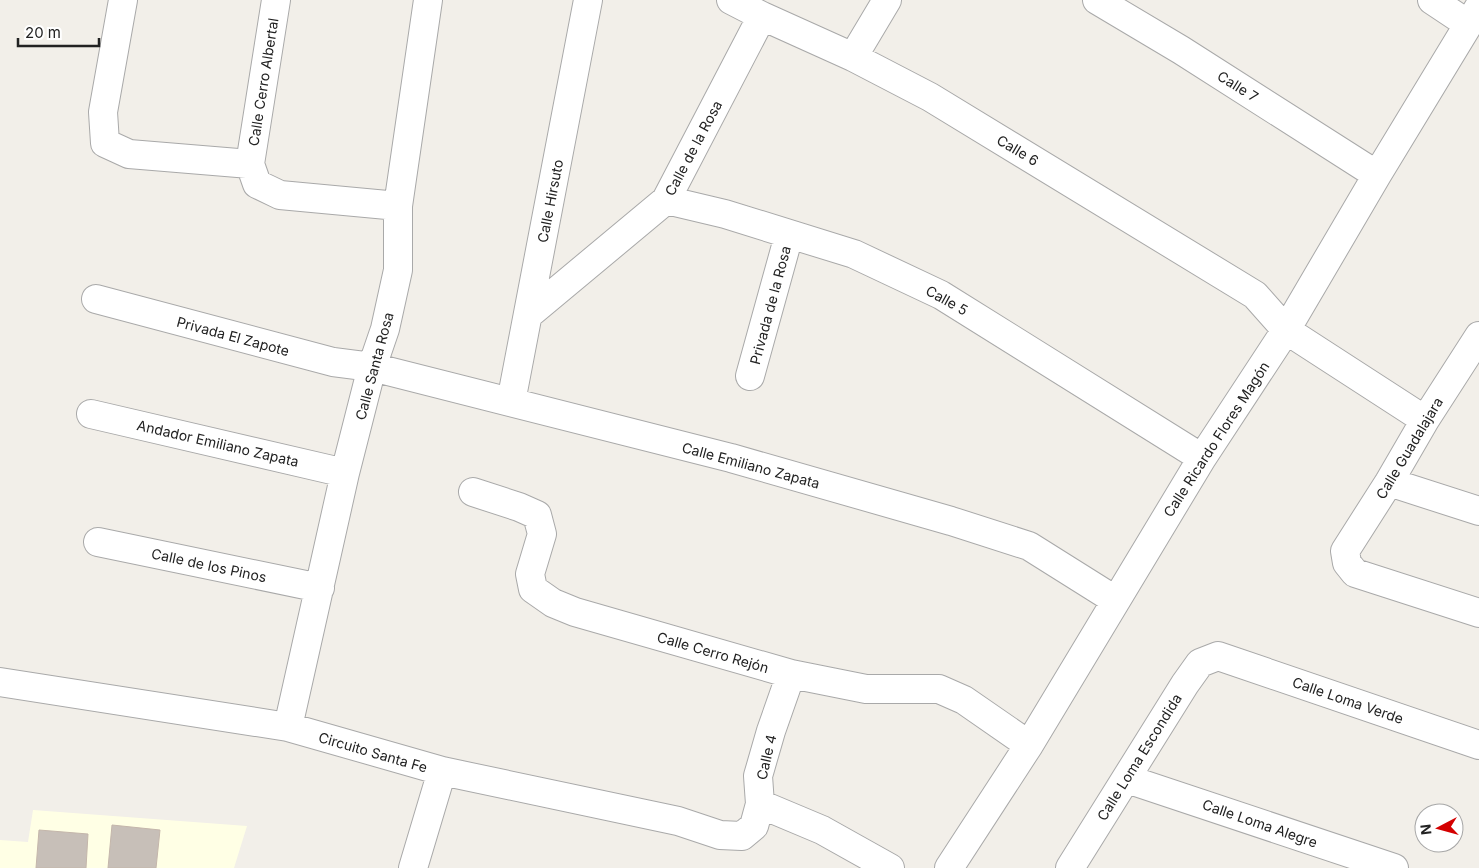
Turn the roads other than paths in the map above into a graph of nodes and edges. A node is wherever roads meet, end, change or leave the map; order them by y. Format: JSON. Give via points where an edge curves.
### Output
{"nodes":[{"id":1,"x":123,"y":0,"type":"edge"},
{"id":2,"x":276,"y":0,"type":"edge"},
{"id":3,"x":428,"y":0,"type":"edge"},
{"id":4,"x":588,"y":0,"type":"edge"},
{"id":5,"x":731,"y":0,"type":"edge"},
{"id":6,"x":887,"y":0,"type":"edge"},
{"id":7,"x":1097,"y":0,"type":"edge"},
{"id":8,"x":1432,"y":0,"type":"edge"},
{"id":9,"x":762,"y":16,"type":"junction"},
{"id":10,"x":1474,"y":16,"type":"edge"},
{"id":11,"x":853,"y":57,"type":"junction"},
{"id":12,"x":250,"y":164,"type":"junction"},
{"id":13,"x":1377,"y":175,"type":"junction"},
{"id":14,"x":666,"y":200,"type":"junction"},
{"id":15,"x":398,"y":206,"type":"junction"},
{"id":16,"x":789,"y":235,"type":"junction"},
{"id":17,"x":96,"y":300,"type":"dead end"},
{"id":18,"x":528,"y":315,"type":"junction"},
{"id":19,"x":1286,"y":330,"type":"junction"},
{"id":20,"x":1479,"y":336,"type":"edge"},
{"id":21,"x":372,"y":367,"type":"junction"},
{"id":22,"x":750,"y":376,"type":"dead end"},
{"id":23,"x":511,"y":402,"type":"junction"},
{"id":24,"x":91,"y":414,"type":"dead end"},
{"id":25,"x":1425,"y":420,"type":"junction"},
{"id":26,"x":1202,"y":458,"type":"junction"},
{"id":27,"x":345,"y":473,"type":"junction"},
{"id":28,"x":1390,"y":482,"type":"junction"},
{"id":29,"x":473,"y":492,"type":"dead end"},
{"id":30,"x":1479,"y":511,"type":"edge"},
{"id":31,"x":98,"y":542,"type":"dead end"},
{"id":32,"x":320,"y":588,"type":"junction"},
{"id":33,"x":1115,"y":600,"type":"junction"},
{"id":34,"x":1479,"y":613,"type":"edge"},
{"id":35,"x":1218,"y":656,"type":"joint"},
{"id":36,"x":791,"y":674,"type":"junction"},
{"id":37,"x":0,"y":682,"type":"edge"},
{"id":38,"x":288,"y":728,"type":"junction"},
{"id":39,"x":1029,"y":745,"type":"junction"},
{"id":40,"x":1479,"y":745,"type":"edge"},
{"id":41,"x":442,"y":771,"type":"junction"},
{"id":42,"x":1127,"y":779,"type":"junction"},
{"id":43,"x":760,"y":804,"type":"junction"},
{"id":44,"x":742,"y":836,"type":"joint"},
{"id":45,"x":413,"y":868,"type":"edge"},
{"id":46,"x":890,"y":868,"type":"edge"},
{"id":47,"x":950,"y":868,"type":"edge"},
{"id":48,"x":1070,"y":868,"type":"edge"},
{"id":49,"x":1394,"y":868,"type":"edge"}],
"edges":[{"from":1,"to":12,"type":"street","via":[[103,112],[105,143],[129,154]]},
{"from":2,"to":12,"type":"street","name":"Calle Cerro Albertal"},
{"from":3,"to":15,"type":"street","name":"Calle Santa Rosa"},
{"from":4,"to":18,"type":"street","name":"Calle Hirsuto"},
{"from":5,"to":9,"type":"street","name":"Calle 6"},
{"from":6,"to":11,"type":"street"},
{"from":7,"to":13,"type":"street","name":"Calle 7"},
{"from":8,"to":10,"type":"street"},
{"from":9,"to":11,"type":"street","name":"Calle 6"},
{"from":9,"to":14,"type":"street","name":"Calle de la Rosa"},
{"from":10,"to":13,"type":"street","name":"Calle Ricardo Flores Magón"},
{"from":11,"to":19,"type":"street","name":"Calle 6","via":[[930,97],[1255,296]]},
{"from":12,"to":15,"type":"street","via":[[257,184],[280,195]]},
{"from":13,"to":19,"type":"street","name":"Calle Ricardo Flores Magón"},
{"from":14,"to":16,"type":"street","name":"Calle 5","via":[[725,214]]},
{"from":14,"to":18,"type":"street","name":"Calle de la Rosa"},
{"from":15,"to":21,"type":"street","name":"Calle Santa Rosa","via":[[398,270],[385,329]]},
{"from":16,"to":22,"type":"street","name":"Privada de la Rosa"},
{"from":16,"to":26,"type":"street","name":"Calle 5","via":[[854,254],[941,295]]},
{"from":17,"to":21,"type":"street","name":"Privada El Zapote","via":[[333,362]]},
{"from":18,"to":23,"type":"street","name":"Calle Hirsuto"},
{"from":19,"to":25,"type":"street","name":"Calle 6"},
{"from":19,"to":26,"type":"street","name":"Calle Ricardo Flores Magón"},
{"from":20,"to":25,"type":"street","name":"Calle Guadalajara"},
{"from":21,"to":23,"type":"street","name":"Calle Emiliano Zapata"},
{"from":21,"to":27,"type":"street","name":"Calle Santa Rosa"},
{"from":23,"to":33,"type":"street","name":"Calle Emiliano Zapata","via":[[731,458],[1029,546]]},
{"from":24,"to":27,"type":"street","name":"Andador Emiliano Zapata"},
{"from":25,"to":28,"type":"street","name":"Calle Guadalajara"},
{"from":26,"to":33,"type":"street","name":"Calle Ricardo Flores Magón"},
{"from":27,"to":32,"type":"street","name":"Calle Santa Rosa"},
{"from":28,"to":30,"type":"street"},
{"from":28,"to":34,"type":"street","name":"Calle Guadalajara","via":[[1345,551],[1347,563],[1355,573]]},
{"from":29,"to":36,"type":"street","name":"Calle Cerro Rejón","via":[[537,515],[542,534],[530,574],[533,589],[553,603]]},
{"from":31,"to":32,"type":"street","name":"Calle de los Pinos"},
{"from":32,"to":38,"type":"street","name":"Calle Santa Rosa"},
{"from":33,"to":39,"type":"street","name":"Calle Ricardo Flores Magón"},
{"from":35,"to":40,"type":"street","name":"Calle Loma Verde"},
{"from":35,"to":42,"type":"street","name":"Calle Loma Escondida","via":[[1200,664],[1184,684]]},
{"from":36,"to":39,"type":"street","name":"Calle Cerro Rejón","via":[[866,689],[939,689],[964,700]]},
{"from":36,"to":43,"type":"street","name":"Calle 4","via":[[758,776]]},
{"from":37,"to":38,"type":"street","name":"Circuito Santa Fe"},
{"from":38,"to":41,"type":"street","name":"Circuito Santa Fe"},
{"from":39,"to":47,"type":"street","name":"Calle Ricardo Flores Magón"},
{"from":41,"to":44,"type":"street","name":"Circuito Santa Fe","via":[[678,821],[720,835]]},
{"from":41,"to":45,"type":"street"},
{"from":42,"to":48,"type":"street","name":"Calle Loma Escondida"},
{"from":42,"to":49,"type":"street","name":"Calle Loma Alegre"},
{"from":43,"to":44,"type":"street","name":"Calle 4","via":[[754,826]]},
{"from":43,"to":46,"type":"street","via":[[822,830]]}]}
